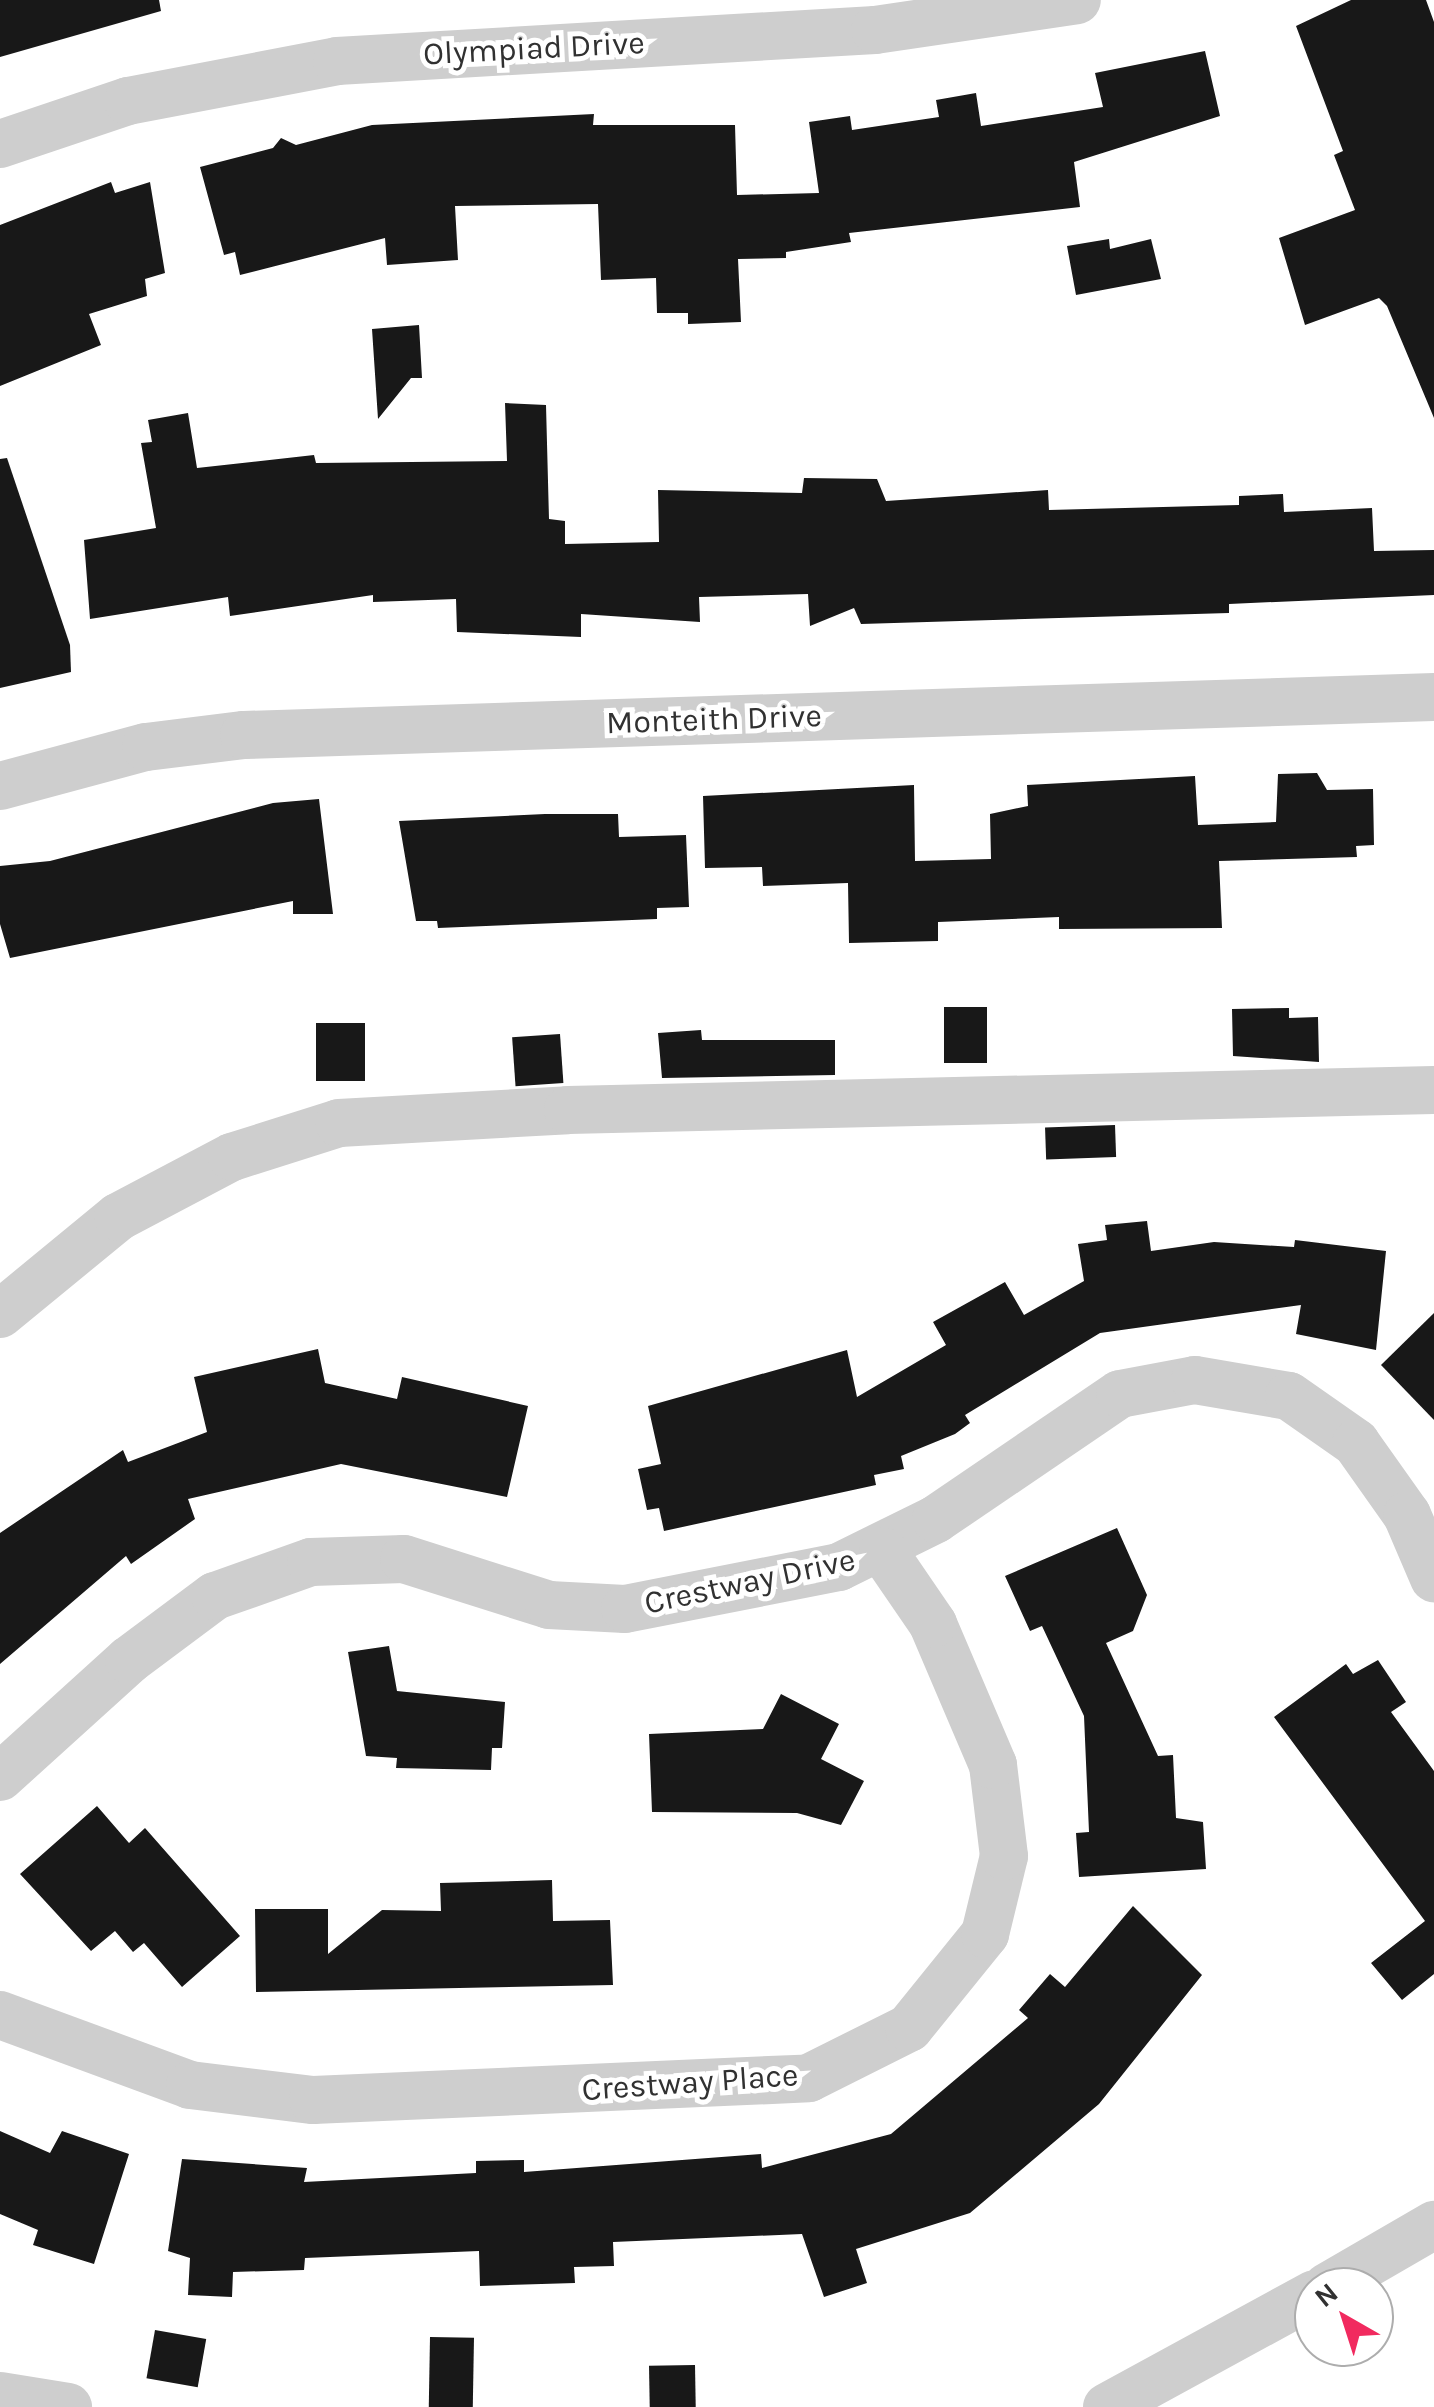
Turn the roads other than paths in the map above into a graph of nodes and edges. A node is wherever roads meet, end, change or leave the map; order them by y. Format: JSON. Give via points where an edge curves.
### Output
{"nodes":[{"id":1,"x":1077,"y":0,"type":"edge"},
{"id":2,"x":0,"y":144,"type":"edge"},
{"id":3,"x":1434,"y":697,"type":"edge"},
{"id":4,"x":0,"y":786,"type":"edge"},
{"id":5,"x":1434,"y":1090,"type":"edge"},
{"id":6,"x":0,"y":1314,"type":"edge"},
{"id":7,"x":883,"y":1552,"type":"junction"},
{"id":8,"x":1434,"y":1578,"type":"edge"},
{"id":9,"x":0,"y":1777,"type":"edge"},
{"id":10,"x":0,"y":2016,"type":"edge"},
{"id":11,"x":1434,"y":2225,"type":"edge"},
{"id":12,"x":1361,"y":2267,"type":"edge"},
{"id":13,"x":1294,"y":2305,"type":"edge"},
{"id":14,"x":0,"y":2396,"type":"edge"},
{"id":15,"x":68,"y":2407,"type":"edge"},
{"id":16,"x":1107,"y":2407,"type":"edge"}],
"edges":[{"from":1,"to":2,"type":"street","name":"Olympiad Drive","via":[[876,30],[338,61],[128,102]]},
{"from":3,"to":4,"type":"street","name":"Monteith Drive","via":[[244,735],[146,747]]},
{"from":5,"to":6,"type":"street","via":[[568,1110],[339,1123],[232,1158],[118,1217]]},
{"from":7,"to":8,"type":"street","name":"Crestway Drive","via":[[1120,1394],[1195,1380],[1289,1396],[1356,1443],[1407,1515]]},
{"from":7,"to":9,"type":"street","name":"Crestway Drive","via":[[625,1609],[549,1604],[404,1559],[312,1562],[215,1596],[129,1660]]},
{"from":7,"to":10,"type":"street","name":"Crestway Place","via":[[934,1624],[993,1765],[1004,1856],[985,1934],[909,2028],[808,2078],[313,2100],[190,2085]]},
{"from":11,"to":12,"type":"street"},
{"from":13,"to":16,"type":"street"},
{"from":14,"to":15,"type":"street"}]}
